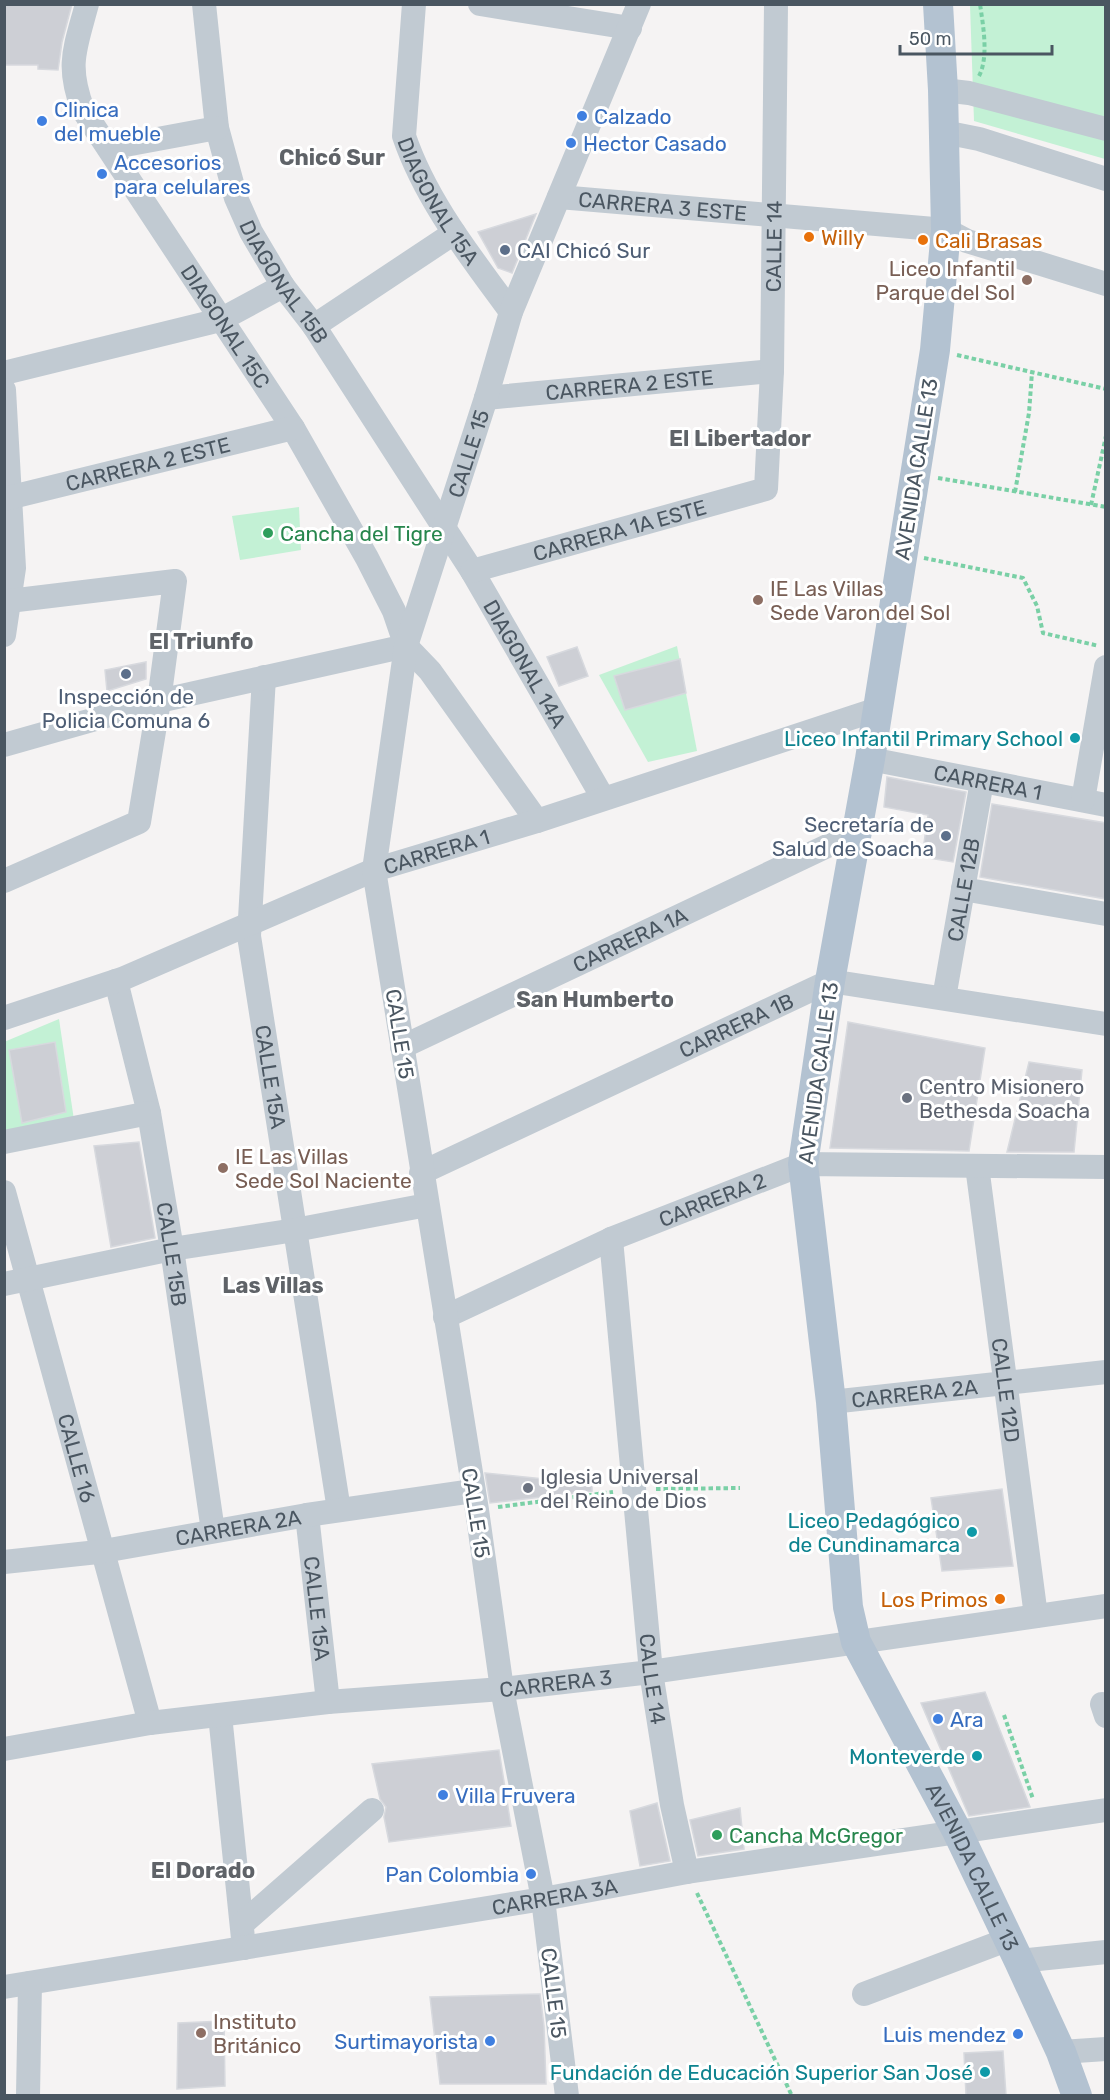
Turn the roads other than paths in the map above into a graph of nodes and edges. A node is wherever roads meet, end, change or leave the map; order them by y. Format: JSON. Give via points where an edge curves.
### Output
{"nodes":[{"id":1,"x":87,"y":4,"type":"edge"},
{"id":2,"x":204,"y":4,"type":"edge"},
{"id":3,"x":414,"y":4,"type":"edge"},
{"id":4,"x":480,"y":4,"type":"edge"},
{"id":5,"x":639,"y":4,"type":"edge"},
{"id":6,"x":776,"y":4,"type":"edge"},
{"id":7,"x":938,"y":4,"type":"edge"},
{"id":8,"x":630,"y":28,"type":"junction"},
{"id":9,"x":943,"y":90,"type":"junction"},
{"id":10,"x":217,"y":128,"type":"junction"},
{"id":11,"x":1106,"y":129,"type":"edge"},
{"id":12,"x":944,"y":132,"type":"junction"},
{"id":13,"x":109,"y":148,"type":"junction"},
{"id":14,"x":1106,"y":179,"type":"edge"},
{"id":15,"x":559,"y":197,"type":"junction"},
{"id":16,"x":773,"y":215,"type":"junction"},
{"id":17,"x":946,"y":230,"type":"junction"},
{"id":18,"x":454,"y":233,"type":"junction"},
{"id":19,"x":1106,"y":284,"type":"edge"},
{"id":20,"x":283,"y":286,"type":"junction"},
{"id":21,"x":511,"y":312,"type":"junction"},
{"id":22,"x":220,"y":320,"type":"junction"},
{"id":23,"x":314,"y":326,"type":"junction"},
{"id":24,"x":772,"y":371,"type":"junction"},
{"id":25,"x":4,"y":373,"type":"edge"},
{"id":26,"x":4,"y":390,"type":"edge"},
{"id":27,"x":486,"y":398,"type":"junction"},
{"id":28,"x":293,"y":428,"type":"junction"},
{"id":29,"x":766,"y":489,"type":"joint"},
{"id":30,"x":8,"y":498,"type":"edge"},
{"id":31,"x":445,"y":529,"type":"junction"},
{"id":32,"x":472,"y":570,"type":"junction"},
{"id":33,"x":9,"y":601,"type":"junction"},
{"id":34,"x":4,"y":634,"type":"edge"},
{"id":35,"x":406,"y":646,"type":"junction"},
{"id":36,"x":1106,"y":667,"type":"edge"},
{"id":37,"x":264,"y":677,"type":"junction"},
{"id":38,"x":159,"y":701,"type":"junction"},
{"id":39,"x":878,"y":709,"type":"junction"},
{"id":40,"x":4,"y":745,"type":"edge"},
{"id":41,"x":870,"y":759,"type":"junction"},
{"id":42,"x":982,"y":781,"type":"junction"},
{"id":43,"x":603,"y":798,"type":"junction"},
{"id":44,"x":1094,"y":802,"type":"edge"},
{"id":45,"x":537,"y":821,"type":"junction"},
{"id":46,"x":857,"y":832,"type":"junction"},
{"id":47,"x":374,"y":870,"type":"junction"},
{"id":48,"x":4,"y":881,"type":"edge"},
{"id":49,"x":963,"y":889,"type":"junction"},
{"id":50,"x":1106,"y":914,"type":"edge"},
{"id":51,"x":250,"y":924,"type":"junction"},
{"id":52,"x":116,"y":981,"type":"junction"},
{"id":53,"x":831,"y":981,"type":"junction"},
{"id":54,"x":944,"y":998,"type":"junction"},
{"id":55,"x":4,"y":1018,"type":"edge"},
{"id":56,"x":1106,"y":1024,"type":"edge"},
{"id":57,"x":402,"y":1047,"type":"junction"},
{"id":58,"x":149,"y":1113,"type":"junction"},
{"id":59,"x":4,"y":1142,"type":"edge"},
{"id":60,"x":804,"y":1164,"type":"junction"},
{"id":61,"x":977,"y":1166,"type":"junction"},
{"id":62,"x":1106,"y":1167,"type":"edge"},
{"id":63,"x":421,"y":1173,"type":"junction"},
{"id":64,"x":4,"y":1192,"type":"edge"},
{"id":65,"x":427,"y":1205,"type":"junction"},
{"id":66,"x":295,"y":1230,"type":"junction"},
{"id":67,"x":611,"y":1239,"type":"junction"},
{"id":68,"x":172,"y":1250,"type":"junction"},
{"id":69,"x":16,"y":1282,"type":"edge"},
{"id":70,"x":445,"y":1317,"type":"junction"},
{"id":71,"x":1106,"y":1372,"type":"edge"},
{"id":72,"x":1006,"y":1383,"type":"junction"},
{"id":73,"x":831,"y":1402,"type":"junction"},
{"id":74,"x":475,"y":1501,"type":"junction"},
{"id":75,"x":339,"y":1510,"type":"junction"},
{"id":76,"x":307,"y":1515,"type":"junction"},
{"id":77,"x":213,"y":1531,"type":"junction"},
{"id":78,"x":102,"y":1551,"type":"junction"},
{"id":79,"x":4,"y":1562,"type":"edge"},
{"id":80,"x":1106,"y":1605,"type":"edge"},
{"id":81,"x":1036,"y":1616,"type":"junction"},
{"id":82,"x":856,"y":1642,"type":"junction"},
{"id":83,"x":651,"y":1672,"type":"junction"},
{"id":84,"x":502,"y":1689,"type":"junction"},
{"id":85,"x":328,"y":1702,"type":"junction"},
{"id":86,"x":220,"y":1715,"type":"junction"},
{"id":87,"x":150,"y":1723,"type":"junction"},
{"id":88,"x":4,"y":1749,"type":"edge"},
{"id":89,"x":372,"y":1810,"type":"dead end"},
{"id":90,"x":1106,"y":1810,"type":"edge"},
{"id":91,"x":957,"y":1831,"type":"junction"},
{"id":92,"x":687,"y":1872,"type":"junction"},
{"id":93,"x":543,"y":1899,"type":"junction"},
{"id":94,"x":243,"y":1936,"type":"junction"},
{"id":95,"x":1014,"y":1950,"type":"junction"},
{"id":96,"x":1106,"y":1952,"type":"edge"},
{"id":97,"x":30,"y":1983,"type":"junction"},
{"id":98,"x":4,"y":1987,"type":"edge"},
{"id":99,"x":864,"y":1994,"type":"dead end"},
{"id":100,"x":1106,"y":2049,"type":"edge"},
{"id":101,"x":1061,"y":2052,"type":"junction"},
{"id":102,"x":28,"y":2096,"type":"edge"},
{"id":103,"x":567,"y":2096,"type":"edge"},
{"id":104,"x":1077,"y":2096,"type":"edge"}],
"edges":[{"from":1,"to":13,"type":"street","name":"DIAGONAL 15C","via":[[67,74],[83,110]]},
{"from":2,"to":10,"type":"street","name":"DIAGONAL 15B"},
{"from":3,"to":18,"type":"street","name":"DIAGONAL 15A","via":[[404,136]]},
{"from":4,"to":8,"type":"street"},
{"from":5,"to":8,"type":"street","name":"CALLE 15"},
{"from":6,"to":16,"type":"street","name":"CALLE 14"},
{"from":7,"to":9,"type":"main road","name":"AVENIDA CALLE 13"},
{"from":8,"to":15,"type":"street","name":"CALLE 15"},
{"from":9,"to":11,"type":"street","via":[[969,93]]},
{"from":9,"to":12,"type":"main road","name":"AVENIDA CALLE 13"},
{"from":10,"to":13,"type":"street"},
{"from":10,"to":20,"type":"street","name":"DIAGONAL 15B","via":[[236,198],[250,232]]},
{"from":12,"to":14,"type":"street","via":[[979,138]]},
{"from":12,"to":17,"type":"main road","name":"AVENIDA CALLE 13"},
{"from":13,"to":22,"type":"street","name":"DIAGONAL 15C"},
{"from":15,"to":16,"type":"street","name":"CARRERA 3 ESTE"},
{"from":15,"to":21,"type":"street","name":"CALLE 15"},
{"from":16,"to":17,"type":"street","name":"CARRERA 3 ESTE"},
{"from":16,"to":24,"type":"street","name":"CALLE 14"},
{"from":17,"to":19,"type":"street","via":[[967,241]]},
{"from":17,"to":39,"type":"main road","name":"AVENIDA CALLE 13","via":[[935,350]]},
{"from":18,"to":21,"type":"street","name":"DIAGONAL 15A"},
{"from":18,"to":23,"type":"street"},
{"from":20,"to":22,"type":"street"},
{"from":20,"to":23,"type":"street","name":"DIAGONAL 15B"},
{"from":21,"to":27,"type":"street","name":"CALLE 15"},
{"from":22,"to":25,"type":"street"},
{"from":22,"to":28,"type":"street","name":"DIAGONAL 15C"},
{"from":23,"to":31,"type":"street","name":"DIAGONAL 15B"},
{"from":24,"to":27,"type":"street","name":"CARRERA 2 ESTE"},
{"from":24,"to":29,"type":"street","name":"CALLE 14"},
{"from":26,"to":30,"type":"street"},
{"from":27,"to":31,"type":"street","name":"CALLE 15"},
{"from":28,"to":30,"type":"street","name":"CARRERA 2 ESTE"},
{"from":28,"to":35,"type":"street","name":"DIAGONAL 15C","via":[[367,558],[394,611]]},
{"from":29,"to":32,"type":"street","name":"CARRERA 1A ESTE"},
{"from":30,"to":33,"type":"street","via":[[14,568]]},
{"from":31,"to":32,"type":"street","name":"DIAGONAL 14A"},
{"from":31,"to":35,"type":"street","name":"CALLE 15"},
{"from":32,"to":43,"type":"street","name":"DIAGONAL 14A"},
{"from":33,"to":34,"type":"street"},
{"from":33,"to":38,"type":"street","via":[[175,581]]},
{"from":35,"to":37,"type":"street"},
{"from":35,"to":45,"type":"street","via":[[430,671]]},
{"from":35,"to":47,"type":"street","name":"CALLE 15"},
{"from":36,"to":44,"type":"street"},
{"from":37,"to":38,"type":"street"},
{"from":37,"to":51,"type":"street","name":"CALLE 15A"},
{"from":38,"to":40,"type":"street"},
{"from":38,"to":48,"type":"street","via":[[139,822]]},
{"from":39,"to":41,"type":"main road","name":"AVENIDA CALLE 13"},
{"from":39,"to":43,"type":"street","name":"CARRERA 1"},
{"from":41,"to":42,"type":"street","name":"CARRERA 1"},
{"from":41,"to":46,"type":"main road","name":"AVENIDA CALLE 13"},
{"from":42,"to":44,"type":"street","name":"CARRERA 1"},
{"from":42,"to":49,"type":"street","name":"CALLE 12B"},
{"from":43,"to":45,"type":"street","name":"CARRERA 1"},
{"from":45,"to":47,"type":"street","name":"CARRERA 1"},
{"from":46,"to":53,"type":"main road","name":"AVENIDA CALLE 13"},
{"from":46,"to":57,"type":"street","name":"CARRERA 1A"},
{"from":47,"to":51,"type":"street","name":"CARRERA 1"},
{"from":47,"to":57,"type":"street","name":"CALLE 15"},
{"from":49,"to":50,"type":"street"},
{"from":49,"to":54,"type":"street","name":"CALLE 12B"},
{"from":51,"to":52,"type":"street","name":"CARRERA 1"},
{"from":51,"to":66,"type":"street","name":"CALLE 15A"},
{"from":52,"to":55,"type":"street","name":"CARRERA 1"},
{"from":52,"to":58,"type":"street","name":"CALLE 15B"},
{"from":53,"to":54,"type":"street"},
{"from":53,"to":60,"type":"main road","name":"AVENIDA CALLE 13"},
{"from":53,"to":63,"type":"street","name":"CARRERA 1B"},
{"from":54,"to":56,"type":"street"},
{"from":57,"to":63,"type":"street","name":"CALLE 15"},
{"from":58,"to":59,"type":"street"},
{"from":58,"to":68,"type":"street","name":"CALLE 15B"},
{"from":60,"to":61,"type":"street","name":"CARRERA 2"},
{"from":60,"to":67,"type":"street","name":"CARRERA 2"},
{"from":60,"to":73,"type":"main road","name":"AVENIDA CALLE 13"},
{"from":61,"to":62,"type":"street","name":"CARRERA 2"},
{"from":61,"to":72,"type":"street","name":"CALLE 12D"},
{"from":63,"to":65,"type":"street","name":"CALLE 15"},
{"from":64,"to":69,"type":"street","name":"CALLE 16"},
{"from":65,"to":66,"type":"street"},
{"from":65,"to":70,"type":"street","name":"CALLE 15"},
{"from":66,"to":68,"type":"street"},
{"from":66,"to":75,"type":"street","name":"CALLE 15A"},
{"from":67,"to":70,"type":"street","name":"CARRERA 2"},
{"from":67,"to":83,"type":"street","name":"CALLE 14"},
{"from":68,"to":69,"type":"street"},
{"from":68,"to":77,"type":"street","name":"CALLE 15B"},
{"from":69,"to":78,"type":"street","name":"CALLE 16"},
{"from":70,"to":74,"type":"street","name":"CALLE 15"},
{"from":71,"to":72,"type":"street","name":"CARRERA 2A"},
{"from":72,"to":73,"type":"street","name":"CARRERA 2A"},
{"from":72,"to":81,"type":"street","name":"CALLE 12D"},
{"from":73,"to":82,"type":"main road","name":"AVENIDA CALLE 13","via":[[848,1607]]},
{"from":74,"to":75,"type":"street","name":"CARRERA 2A"},
{"from":74,"to":84,"type":"street","name":"CALLE 15"},
{"from":75,"to":76,"type":"street","name":"CARRERA 2A"},
{"from":76,"to":77,"type":"street","name":"CARRERA 2A"},
{"from":76,"to":85,"type":"street","name":"CALLE 15A"},
{"from":77,"to":78,"type":"street","name":"CARRERA 2A"},
{"from":78,"to":79,"type":"street","name":"CARRERA 2A"},
{"from":78,"to":87,"type":"street","name":"CALLE 16"},
{"from":80,"to":81,"type":"street","name":"CARRERA 3"},
{"from":81,"to":82,"type":"street","name":"CARRERA 3"},
{"from":82,"to":83,"type":"street","name":"CARRERA 3"},
{"from":82,"to":91,"type":"main road","name":"AVENIDA CALLE 13"},
{"from":83,"to":84,"type":"street","name":"CARRERA 3"},
{"from":83,"to":92,"type":"street","name":"CALLE 14"},
{"from":84,"to":85,"type":"street","name":"CARRERA 3"},
{"from":84,"to":93,"type":"street","name":"CALLE 15"},
{"from":85,"to":86,"type":"street","name":"CARRERA 3"},
{"from":86,"to":87,"type":"street","name":"CARRERA 3"},
{"from":86,"to":94,"type":"street"},
{"from":87,"to":88,"type":"street","name":"CARRERA 3"},
{"from":89,"to":94,"type":"street"},
{"from":90,"to":91,"type":"street","name":"CARRERA 3A"},
{"from":91,"to":92,"type":"street","name":"CARRERA 3A"},
{"from":91,"to":95,"type":"main road","name":"AVENIDA CALLE 13"},
{"from":92,"to":93,"type":"street","name":"CARRERA 3A"},
{"from":93,"to":94,"type":"street","name":"CARRERA 3A"},
{"from":93,"to":103,"type":"street","name":"CALLE 15"},
{"from":94,"to":97,"type":"street","name":"CARRERA 3A"},
{"from":95,"to":96,"type":"street"},
{"from":95,"to":99,"type":"street"},
{"from":95,"to":101,"type":"main road","name":"AVENIDA CALLE 13"},
{"from":97,"to":98,"type":"street","name":"CARRERA 3A"},
{"from":97,"to":102,"type":"street"},
{"from":100,"to":101,"type":"street"},
{"from":101,"to":104,"type":"main road","name":"AVENIDA CALLE 13"}]}
